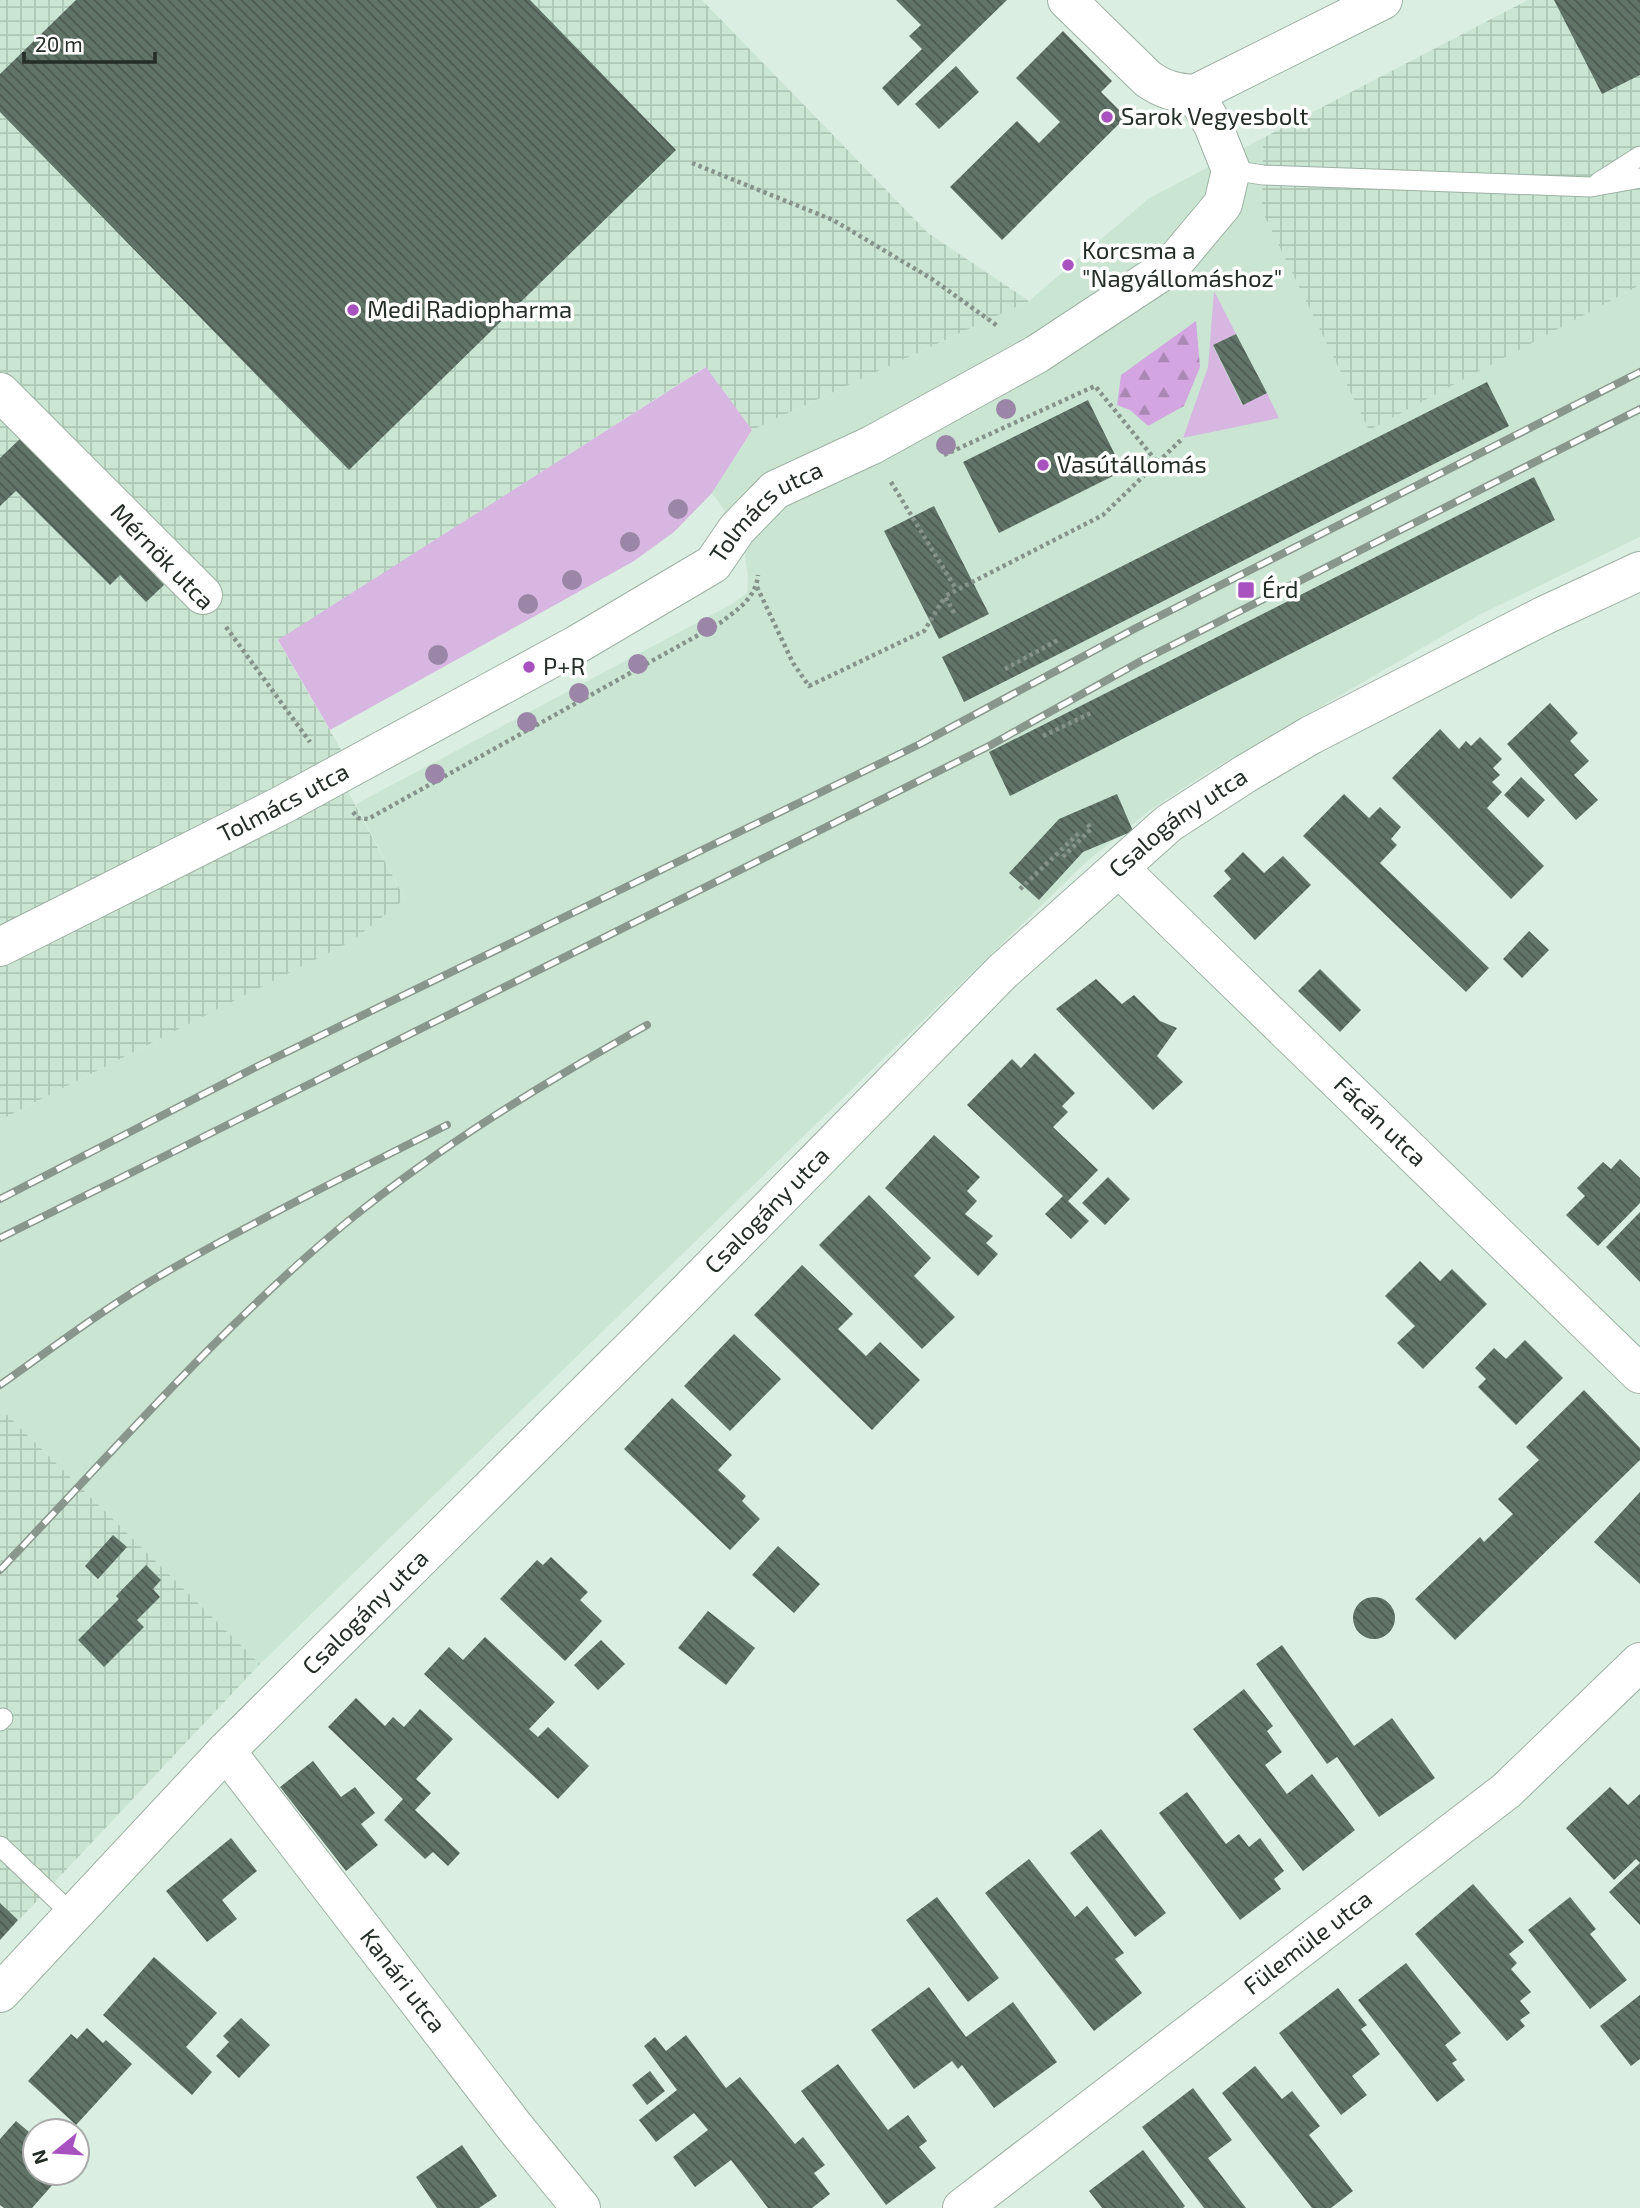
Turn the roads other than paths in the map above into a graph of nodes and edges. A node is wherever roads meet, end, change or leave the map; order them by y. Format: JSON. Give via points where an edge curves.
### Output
{"nodes":[{"id":1,"x":1067,"y":0,"type":"edge"},
{"id":2,"x":1382,"y":0,"type":"edge"},
{"id":3,"x":1195,"y":94,"type":"junction"},
{"id":4,"x":1640,"y":156,"type":"edge"},
{"id":5,"x":1231,"y":170,"type":"junction"},
{"id":6,"x":1640,"y":178,"type":"edge"},
{"id":7,"x":1591,"y":187,"type":"junction"},
{"id":8,"x":0,"y":392,"type":"edge"},
{"id":9,"x":1640,"y":571,"type":"edge"},
{"id":10,"x":203,"y":595,"type":"road end"},
{"id":11,"x":1119,"y":868,"type":"junction"},
{"id":12,"x":0,"y":947,"type":"edge"},
{"id":13,"x":1640,"y":1374,"type":"edge"},
{"id":14,"x":1640,"y":1662,"type":"edge"},
{"id":15,"x":226,"y":1751,"type":"junction"},
{"id":16,"x":0,"y":1846,"type":"edge"},
{"id":17,"x":73,"y":1915,"type":"junction"},
{"id":18,"x":0,"y":1993,"type":"edge"},
{"id":19,"x":581,"y":2208,"type":"edge"},
{"id":20,"x":962,"y":2208,"type":"edge"}],
"edges":[{"from":1,"to":3,"type":"street","via":[[1161,89]]},
{"from":2,"to":3,"type":"street"},
{"from":3,"to":5,"type":"street"},
{"from":4,"to":7,"type":"lane"},
{"from":5,"to":7,"type":"lane"},
{"from":5,"to":12,"type":"street","name":"Tolmács utca","via":[[1223,204],[1172,265],[1037,354],[872,445],[775,491],[737,528],[713,565],[292,800]]},
{"from":6,"to":7,"type":"lane"},
{"from":8,"to":10,"type":"street","name":"Mérnök utca"},
{"from":9,"to":11,"type":"street","name":"Csalogány utca","via":[[1543,615],[1311,735],[1169,824]]},
{"from":11,"to":13,"type":"street","name":"Fácán utca"},
{"from":11,"to":15,"type":"street","name":"Csalogány utca","via":[[1002,972]]},
{"from":14,"to":20,"type":"street","name":"Fülemüle utca","via":[[1506,1791]]},
{"from":15,"to":17,"type":"street","name":"Csalogány utca"},
{"from":15,"to":19,"type":"street","name":"Kanári utca"},
{"from":16,"to":17,"type":"lane"},
{"from":17,"to":18,"type":"street","name":"Csalogány utca"}]}
